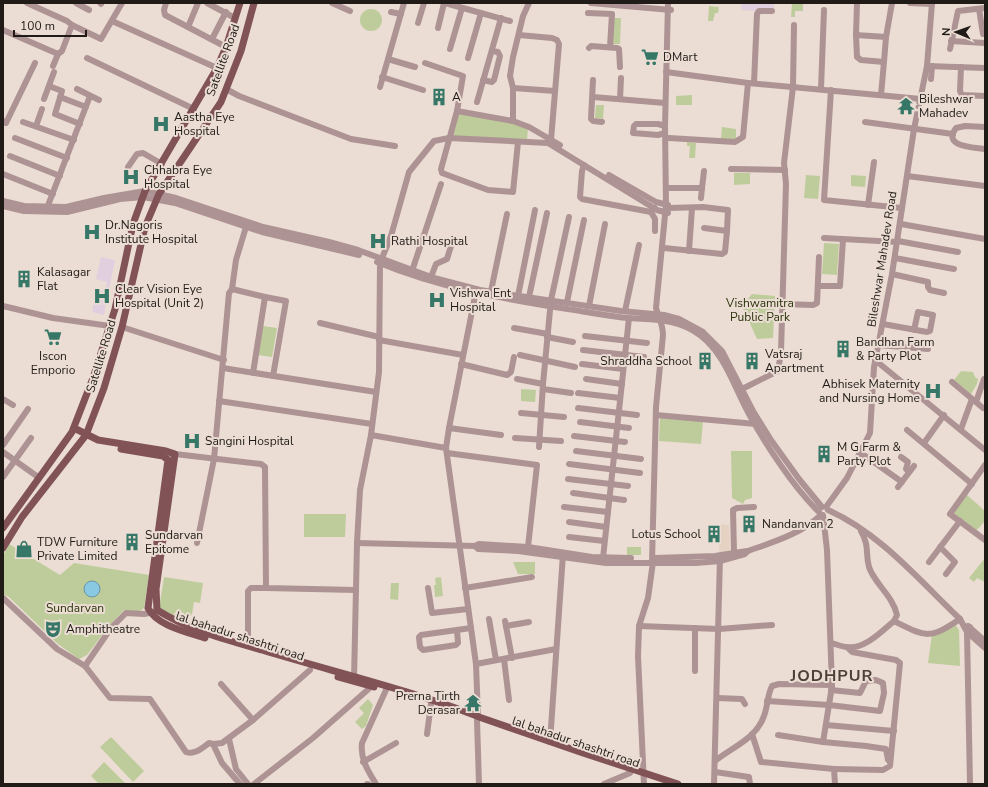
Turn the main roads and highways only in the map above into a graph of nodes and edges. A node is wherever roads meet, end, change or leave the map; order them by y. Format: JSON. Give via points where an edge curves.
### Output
{"nodes":[{"id":1,"x":240,"y":3,"type":"edge"},
{"id":2,"x":254,"y":3,"type":"edge"},
{"id":3,"x":73,"y":430,"type":"junction"},
{"id":4,"x":85,"y":437,"type":"junction"},
{"id":5,"x":4,"y":525,"type":"edge"},
{"id":6,"x":3,"y":548,"type":"edge"},
{"id":7,"x":154,"y":612,"type":"junction"},
{"id":8,"x":354,"y":679,"type":"junction"},
{"id":9,"x":478,"y":718,"type":"junction"},
{"id":10,"x":644,"y":778,"type":"edge"},
{"id":11,"x":667,"y":784,"type":"edge"},
{"id":12,"x":678,"y":784,"type":"edge"}],
"edges":[{"from":1,"to":3,"type":"main road","name":"Satellite Road","via":[[217,68],[144,194],[133,224],[110,326]]},
{"from":2,"to":4,"type":"main road","name":"Satellite Road","via":[[241,51],[221,102],[158,197],[145,227],[122,327]]},
{"from":3,"to":4,"type":"main road"},
{"from":3,"to":5,"type":"main road","name":"Satellite Road"},
{"from":4,"to":6,"type":"main road","name":"Satellite Road","via":[[22,518]]},
{"from":4,"to":7,"type":"main road","via":[[109,447],[171,456],[150,584],[148,608]]},
{"from":7,"to":8,"type":"main road","via":[[181,624]]},
{"from":7,"to":8,"type":"main road","name":"lal bahadur shashtri road","via":[[160,620],[192,633],[310,670]]},
{"from":8,"to":9,"type":"main road","name":"lal bahadur shashtri road"},
{"from":8,"to":9,"type":"main road","via":[[452,707]]},
{"from":9,"to":10,"type":"main road","name":"lal bahadur shashtri road"},
{"from":9,"to":10,"type":"main road"},
{"from":10,"to":11,"type":"main road","name":"lal bahadur shashtri road"},
{"from":10,"to":12,"type":"main road"}]}
